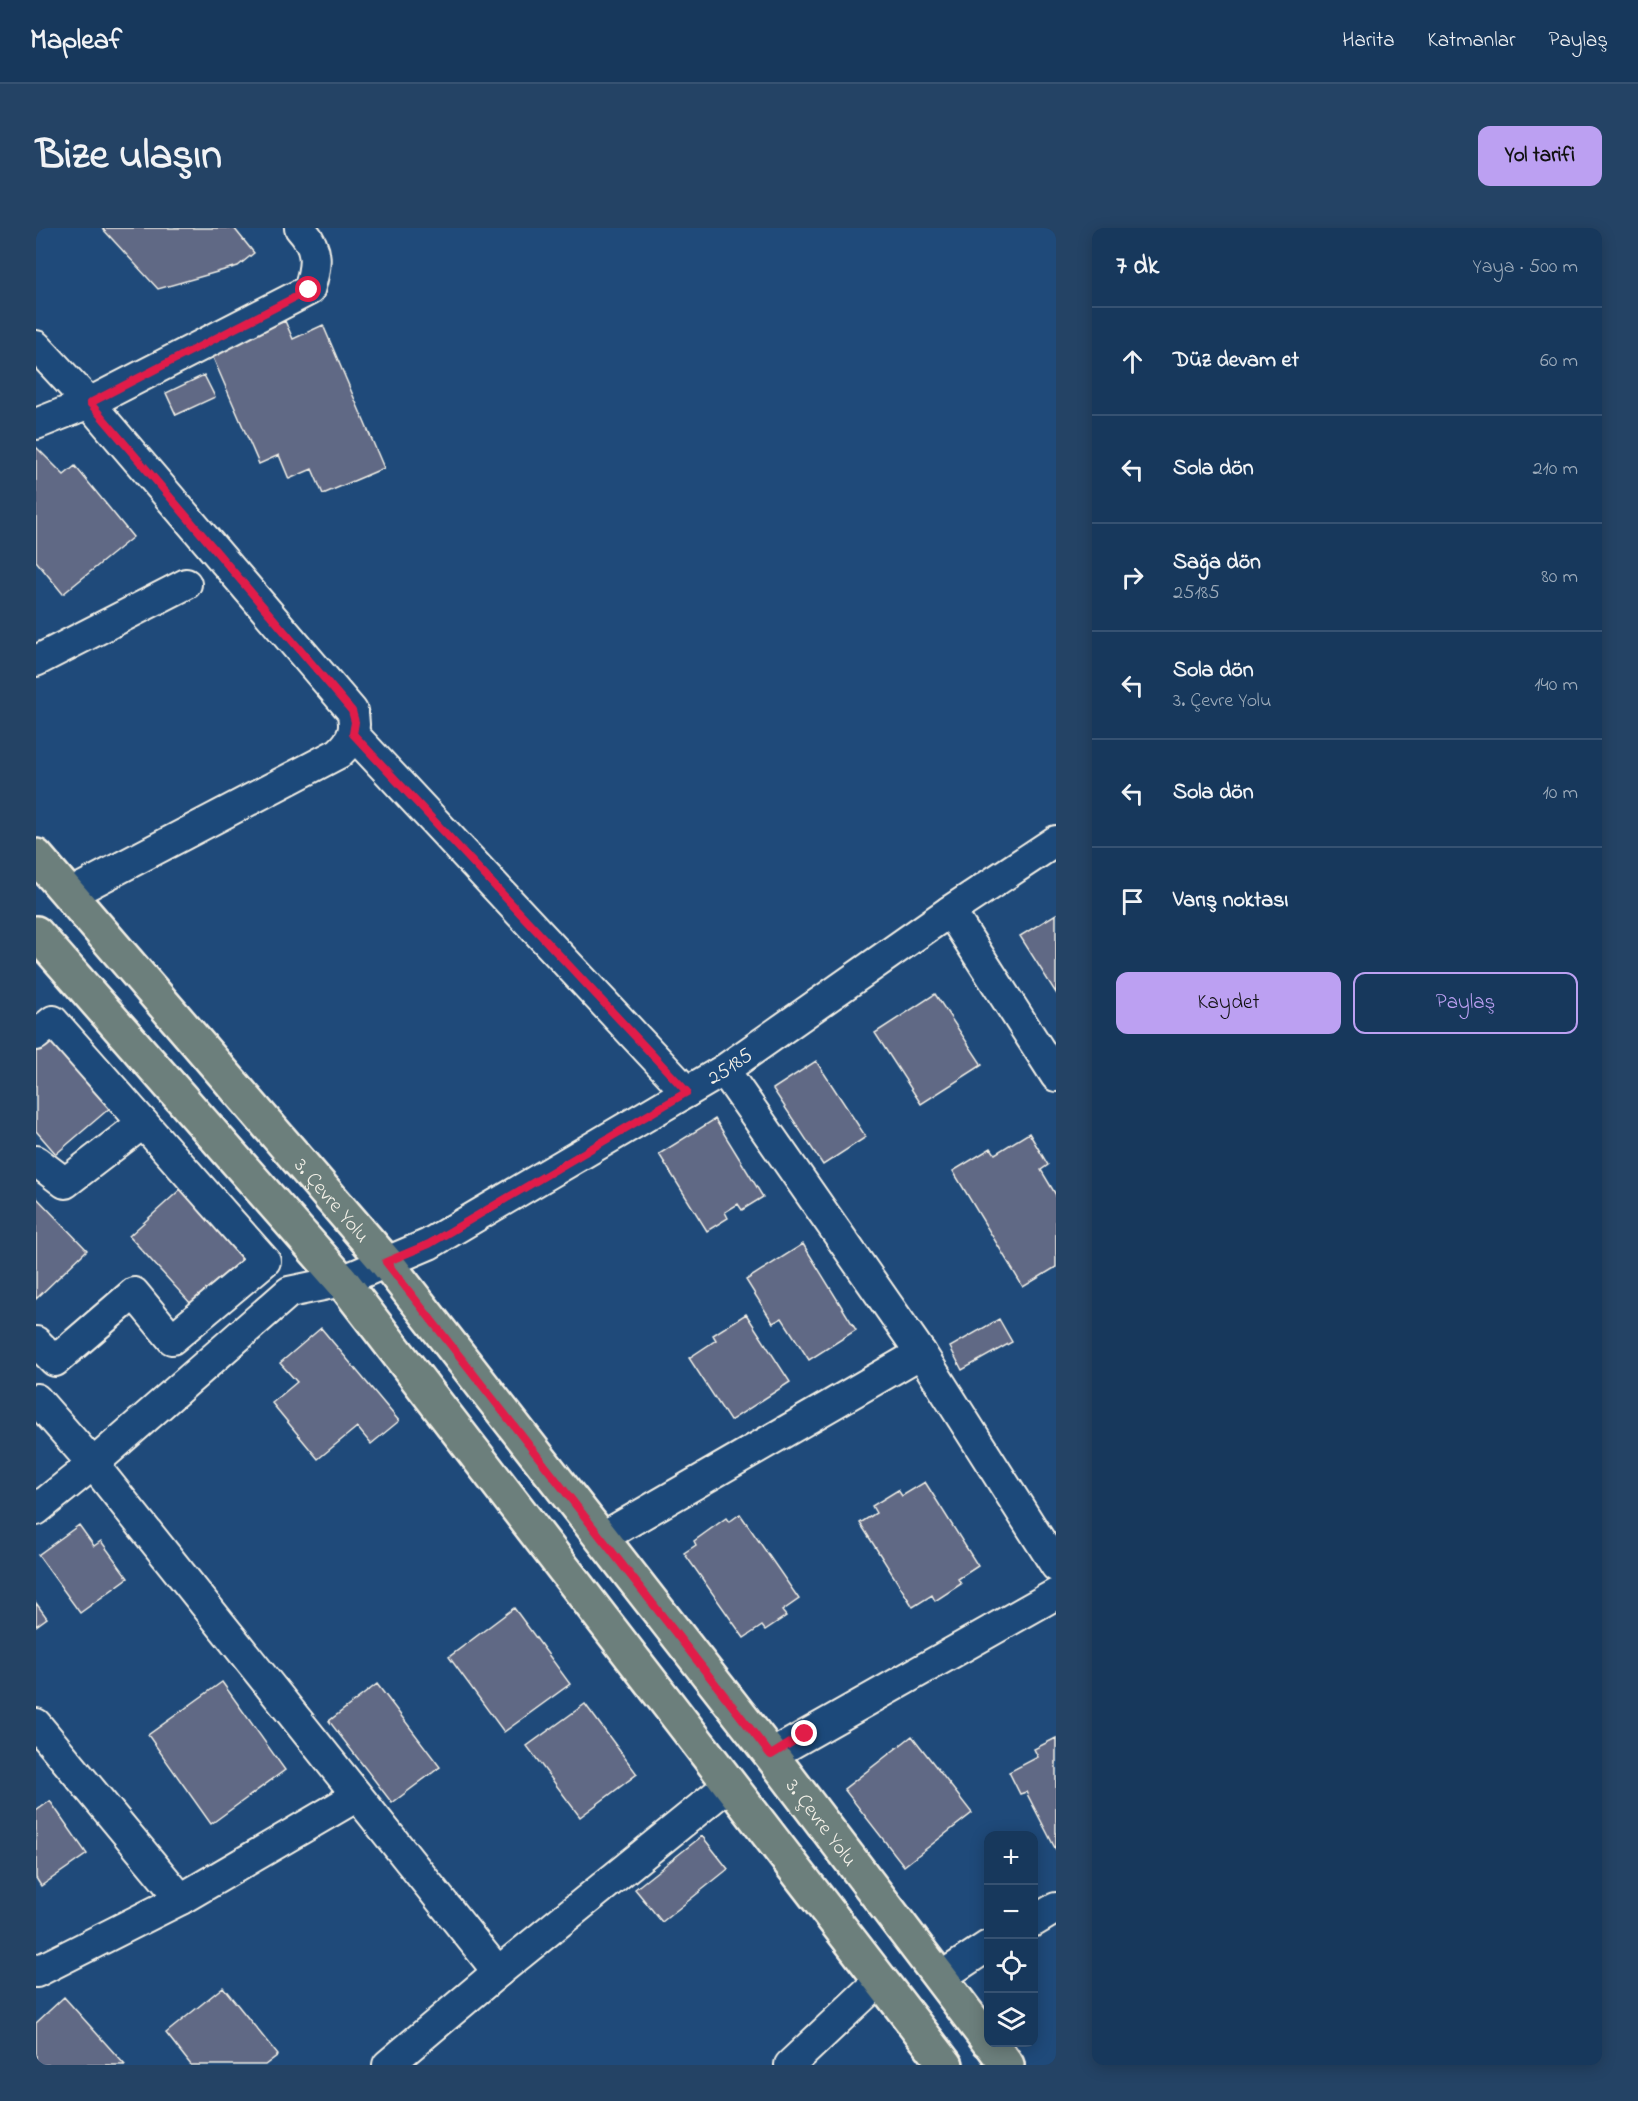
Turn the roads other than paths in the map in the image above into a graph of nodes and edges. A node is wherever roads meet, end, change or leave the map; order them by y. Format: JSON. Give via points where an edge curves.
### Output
{"nodes":[{"id":1,"x":300,"y":228,"type":"edge"},
{"id":2,"x":36,"y":346,"type":"edge"},
{"id":3,"x":90,"y":403,"type":"junction"},
{"id":4,"x":36,"y":424,"type":"edge"},
{"id":5,"x":186,"y":584,"type":"dead end"},
{"id":6,"x":36,"y":660,"type":"edge"},
{"id":7,"x":353,"y":734,"type":"junction"},
{"id":8,"x":1056,"y":841,"type":"edge"},
{"id":9,"x":36,"y":856,"type":"edge"},
{"id":10,"x":70,"y":894,"type":"junction"},
{"id":11,"x":950,"y":910,"type":"junction"},
{"id":12,"x":36,"y":933,"type":"edge"},
{"id":13,"x":36,"y":1035,"type":"edge"},
{"id":14,"x":724,"y":1070,"type":"junction"},
{"id":15,"x":1056,"y":1076,"type":"edge"},
{"id":16,"x":687,"y":1092,"type":"junction"},
{"id":17,"x":143,"y":1123,"type":"junction"},
{"id":18,"x":36,"y":1161,"type":"edge"},
{"id":19,"x":386,"y":1262,"type":"junction"},
{"id":20,"x":342,"y":1281,"type":"junction"},
{"id":21,"x":36,"y":1342,"type":"edge"},
{"id":22,"x":921,"y":1353,"type":"junction"},
{"id":23,"x":36,"y":1399,"type":"edge"},
{"id":24,"x":93,"y":1464,"type":"junction"},
{"id":25,"x":36,"y":1510,"type":"edge"},
{"id":26,"x":601,"y":1538,"type":"junction"},
{"id":27,"x":1056,"y":1566,"type":"edge"},
{"id":28,"x":1056,"y":1594,"type":"edge"},
{"id":29,"x":36,"y":1724,"type":"edge"},
{"id":30,"x":771,"y":1755,"type":"junction"},
{"id":31,"x":730,"y":1784,"type":"junction"},
{"id":32,"x":357,"y":1796,"type":"junction"},
{"id":33,"x":180,"y":1899,"type":"junction"},
{"id":34,"x":1056,"y":1908,"type":"edge"},
{"id":35,"x":1038,"y":1919,"type":"edge"},
{"id":36,"x":984,"y":1949,"type":"edge"},
{"id":37,"x":36,"y":1972,"type":"edge"},
{"id":38,"x":498,"y":1972,"type":"junction"},
{"id":39,"x":941,"y":1977,"type":"junction"},
{"id":40,"x":881,"y":1979,"type":"junction"},
{"id":41,"x":984,"y":2035,"type":"edge"},
{"id":42,"x":993,"y":2047,"type":"edge"},
{"id":43,"x":388,"y":2065,"type":"edge"},
{"id":44,"x":790,"y":2065,"type":"edge"},
{"id":45,"x":946,"y":2065,"type":"edge"},
{"id":46,"x":1007,"y":2065,"type":"edge"}],
"edges":[{"from":1,"to":3,"type":"street","via":[[311,240],[315,256],[309,290]]},
{"from":2,"to":3,"type":"street"},
{"from":3,"to":4,"type":"street"},
{"from":3,"to":7,"type":"street","via":[[352,711]]},
{"from":5,"to":6,"type":"street"},
{"from":7,"to":10,"type":"street","via":[[339,753]]},
{"from":7,"to":16,"type":"street"},
{"from":8,"to":11,"type":"street","name":"25185"},
{"from":9,"to":10,"type":"main road","name":"3. Çevre Yolu"},
{"from":10,"to":19,"type":"main road","name":"3. Çevre Yolu"},
{"from":11,"to":14,"type":"street","name":"25185"},
{"from":11,"to":15,"type":"street"},
{"from":12,"to":20,"type":"main road"},
{"from":13,"to":17,"type":"street","via":[[53,1021]]},
{"from":14,"to":16,"type":"street","name":"25185"},
{"from":14,"to":22,"type":"street"},
{"from":16,"to":19,"type":"street","name":"25185","via":[[429,1244]]},
{"from":17,"to":18,"type":"street","via":[[65,1183]]},
{"from":17,"to":21,"type":"street","via":[[265,1261],[172,1339],[134,1293],[55,1361]]},
{"from":19,"to":20,"type":"street","name":"25185"},
{"from":19,"to":26,"type":"main road","name":"3. Çevre Yolu"},
{"from":20,"to":24,"type":"street","name":"25185","via":[[289,1292]]},
{"from":20,"to":31,"type":"main road"},
{"from":22,"to":26,"type":"street"},
{"from":22,"to":27,"type":"street"},
{"from":23,"to":24,"type":"street"},
{"from":24,"to":25,"type":"street","name":"25185"},
{"from":24,"to":32,"type":"street"},
{"from":26,"to":30,"type":"main road","name":"3. Çevre Yolu"},
{"from":28,"to":30,"type":"street"},
{"from":29,"to":33,"type":"street"},
{"from":30,"to":39,"type":"main road","name":"3. Çevre Yolu"},
{"from":31,"to":38,"type":"street"},
{"from":31,"to":40,"type":"main road"},
{"from":32,"to":33,"type":"street"},
{"from":32,"to":38,"type":"street"},
{"from":33,"to":37,"type":"street"},
{"from":34,"to":35,"type":"street"},
{"from":36,"to":39,"type":"street"},
{"from":38,"to":43,"type":"street"},
{"from":39,"to":41,"type":"main road","name":"3. Çevre Yolu"},
{"from":40,"to":44,"type":"street"},
{"from":40,"to":45,"type":"main road"},
{"from":42,"to":46,"type":"main road","name":"3. Çevre Yolu"}]}
